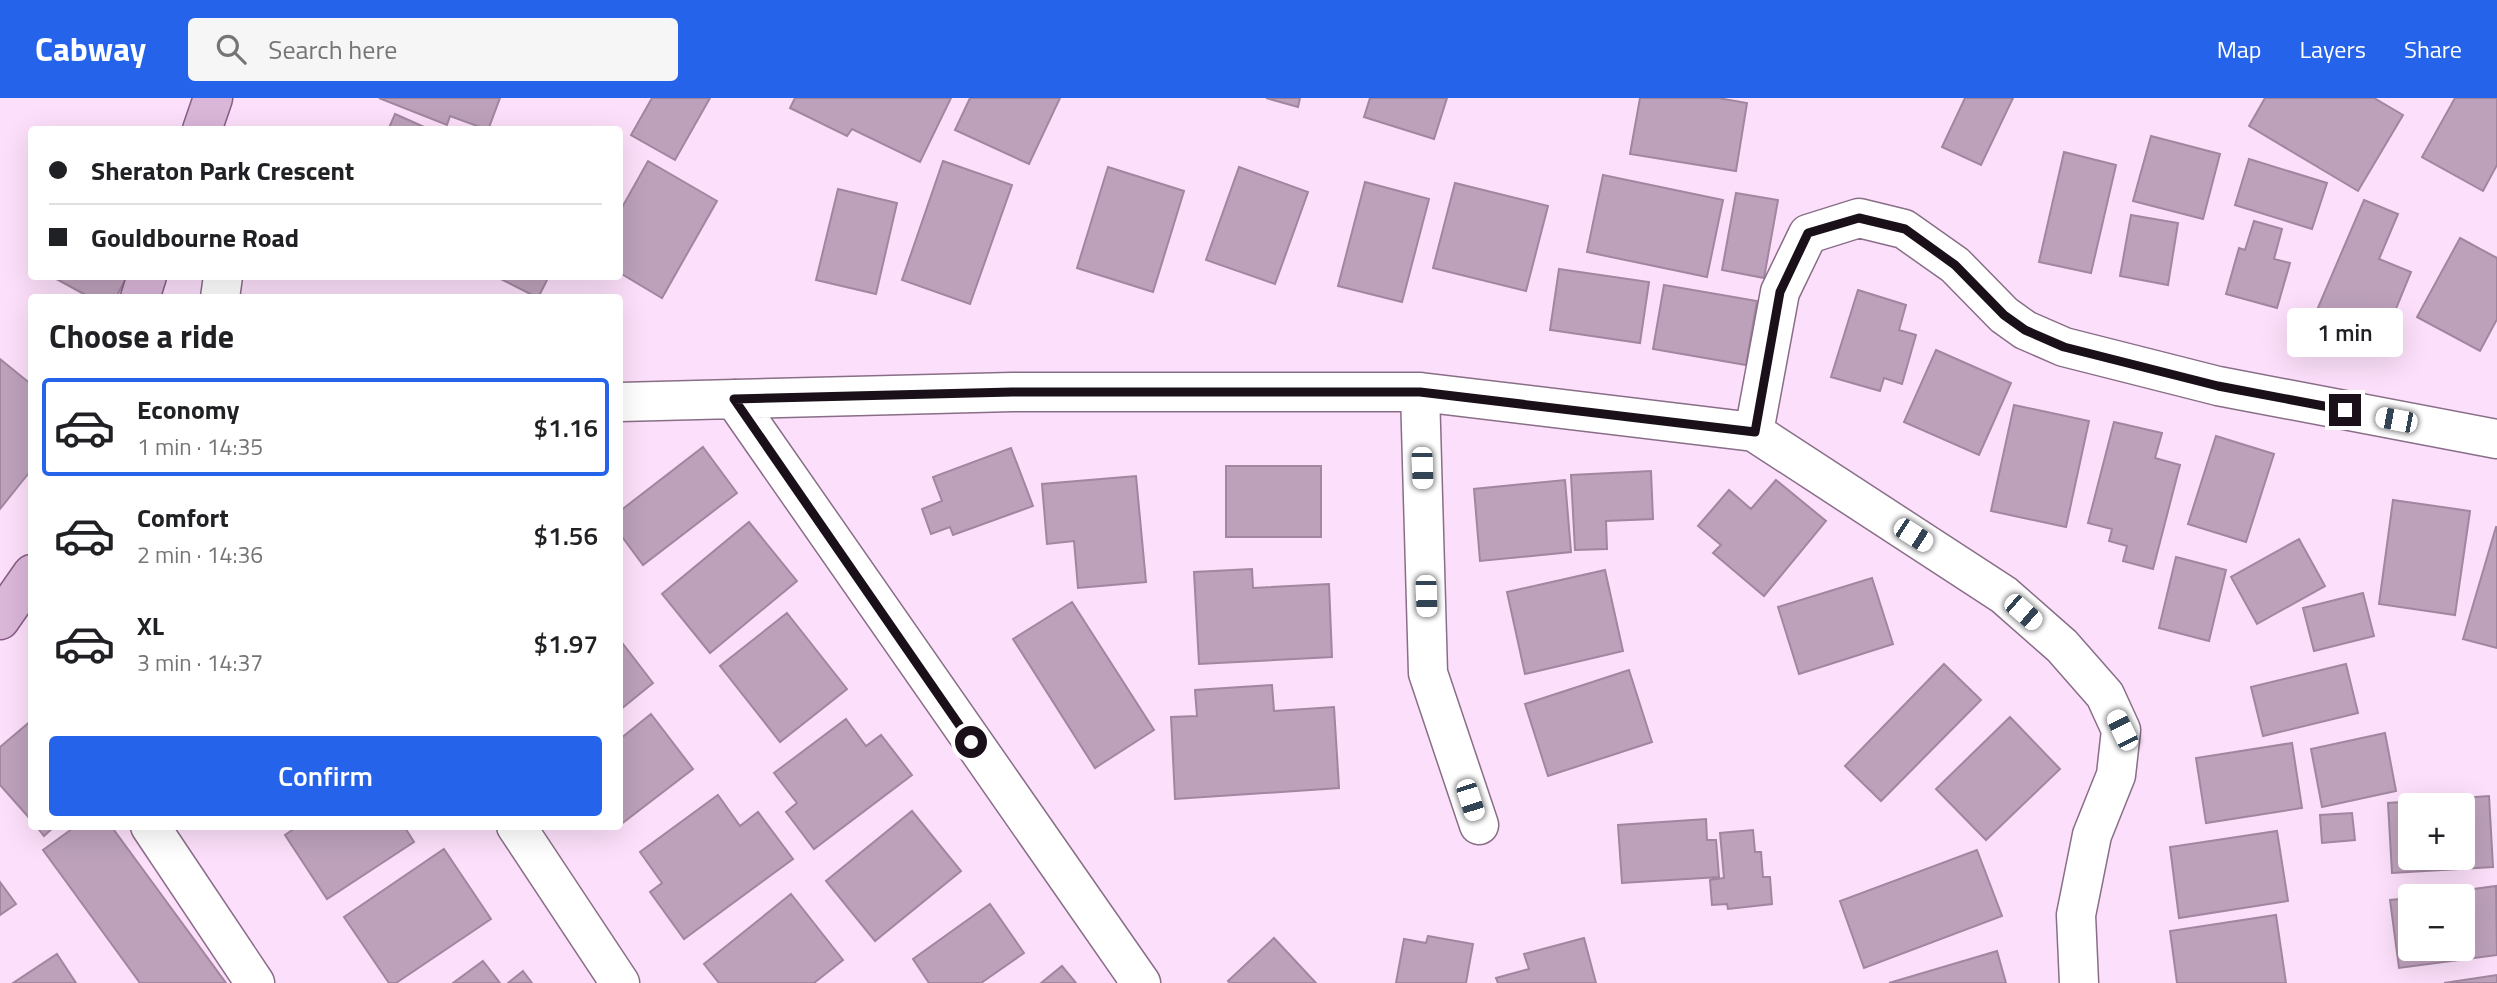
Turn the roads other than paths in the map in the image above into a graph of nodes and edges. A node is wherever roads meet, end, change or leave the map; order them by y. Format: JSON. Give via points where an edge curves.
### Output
{"nodes":[{"id":1,"x":213,"y":98,"type":"edge"},
{"id":2,"x":203,"y":126,"type":"edge"},
{"id":3,"x":1420,"y":392,"type":"junction"},
{"id":4,"x":734,"y":399,"type":"junction"},
{"id":5,"x":623,"y":402,"type":"edge"},
{"id":6,"x":1755,"y":432,"type":"junction"},
{"id":7,"x":2497,"y":439,"type":"edge"},
{"id":8,"x":28,"y":580,"type":"edge"},
{"id":9,"x":0,"y":620,"type":"edge"},
{"id":10,"x":1479,"y":825,"type":"dead end"},
{"id":11,"x":153,"y":830,"type":"edge"},
{"id":12,"x":519,"y":830,"type":"edge"},
{"id":13,"x":256,"y":983,"type":"edge"},
{"id":14,"x":620,"y":983,"type":"edge"},
{"id":15,"x":1141,"y":983,"type":"edge"},
{"id":16,"x":2080,"y":983,"type":"edge"}],
"edges":[{"from":1,"to":2,"type":"main road"},
{"from":3,"to":4,"type":"street","via":[[1012,392]]},
{"from":3,"to":6,"type":"street"},
{"from":3,"to":10,"type":"street","via":[[1428,673]]},
{"from":4,"to":5,"type":"street"},
{"from":4,"to":15,"type":"street"},
{"from":6,"to":7,"type":"street","via":[[1780,292],[1808,233],[1859,218],[1905,229],[1955,265],[2004,315],[2064,347],[2218,386]]},
{"from":6,"to":16,"type":"street","via":[[2004,595],[2062,646],[2105,695],[2122,730],[2116,775],[2091,835],[2076,915]]},
{"from":8,"to":9,"type":"main road"},
{"from":11,"to":13,"type":"street"},
{"from":12,"to":14,"type":"street"}]}
